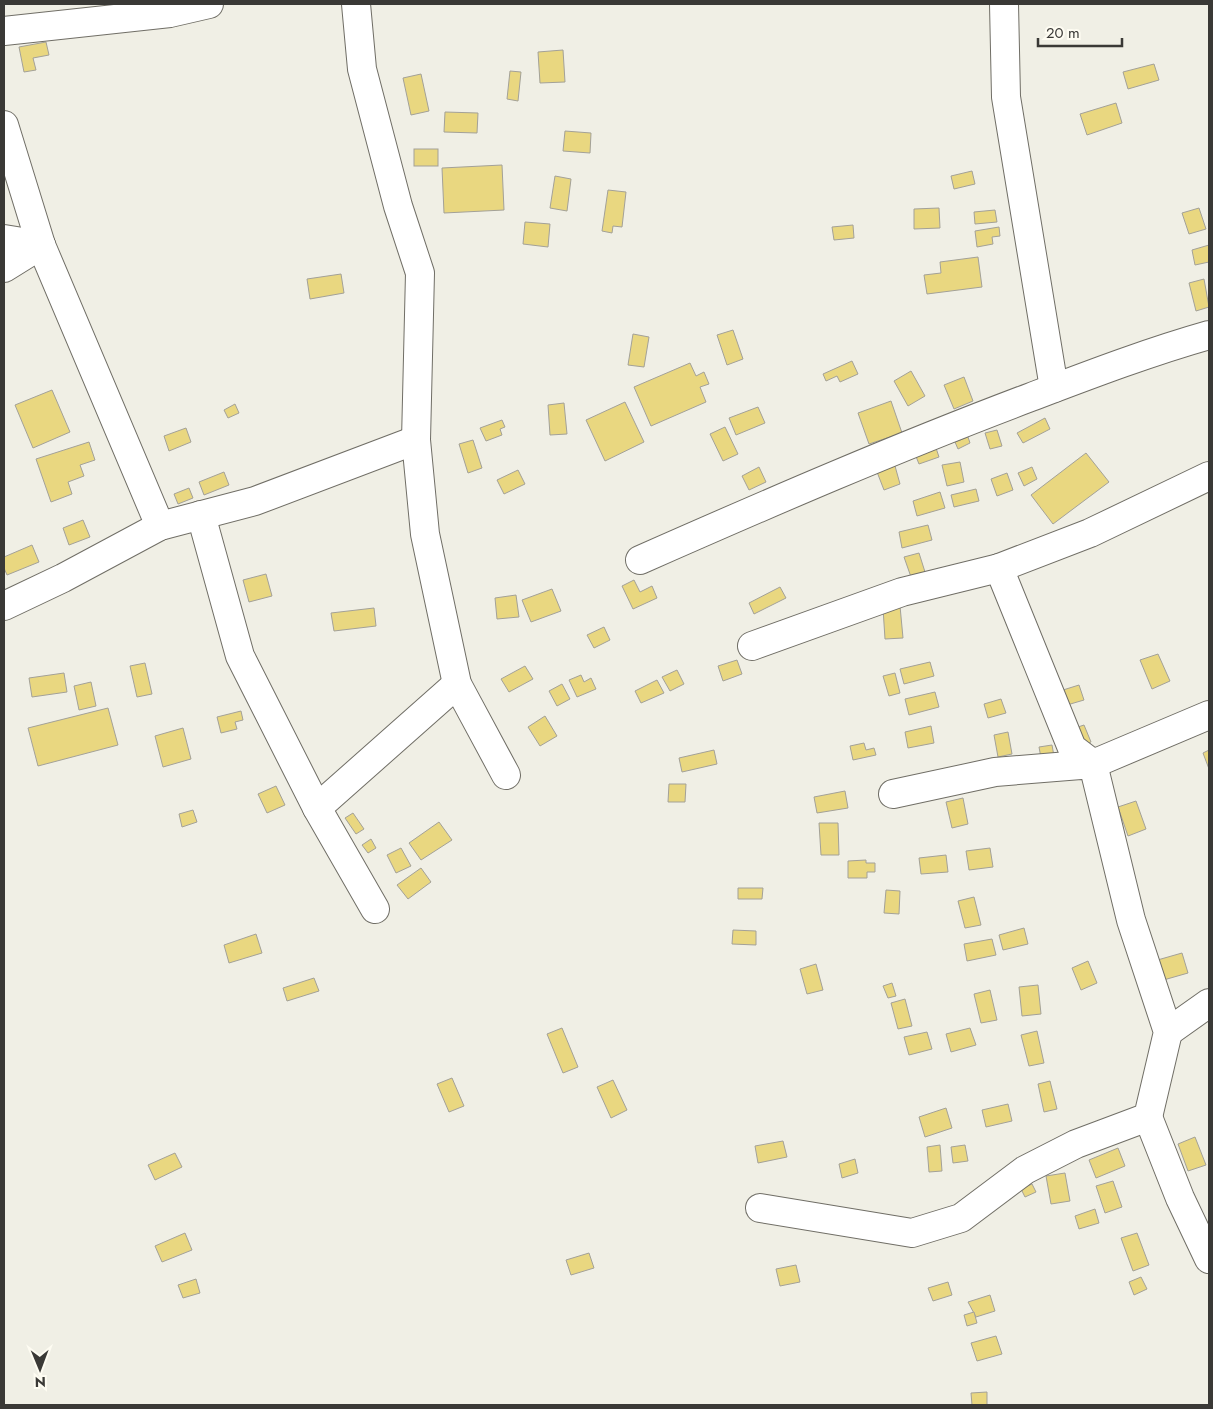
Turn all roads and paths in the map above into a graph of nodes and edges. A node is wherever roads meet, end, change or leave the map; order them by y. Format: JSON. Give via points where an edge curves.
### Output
{"nodes":[{"id":1,"x":209,"y":4,"type":"edge"},
{"id":2,"x":356,"y":4,"type":"edge"},
{"id":3,"x":1004,"y":4,"type":"edge"},
{"id":4,"x":4,"y":32,"type":"edge"},
{"id":5,"x":4,"y":125,"type":"edge"},
{"id":6,"x":4,"y":238,"type":"edge"},
{"id":7,"x":41,"y":245,"type":"junction"},
{"id":8,"x":4,"y":268,"type":"edge"},
{"id":9,"x":1209,"y":335,"type":"edge"},
{"id":10,"x":1054,"y":388,"type":"junction"},
{"id":11,"x":416,"y":440,"type":"junction"},
{"id":12,"x":1209,"y":476,"type":"edge"},
{"id":13,"x":201,"y":515,"type":"junction"},
{"id":14,"x":160,"y":526,"type":"junction"},
{"id":15,"x":640,"y":560,"type":"dead end"},
{"id":16,"x":998,"y":568,"type":"junction"},
{"id":17,"x":4,"y":606,"type":"edge"},
{"id":18,"x":752,"y":646,"type":"dead end"},
{"id":19,"x":457,"y":684,"type":"junction"},
{"id":20,"x":1209,"y":715,"type":"edge"},
{"id":21,"x":1093,"y":764,"type":"junction"},
{"id":22,"x":506,"y":774,"type":"dead end"},
{"id":23,"x":893,"y":794,"type":"dead end"},
{"id":24,"x":317,"y":808,"type":"junction"},
{"id":25,"x":375,"y":909,"type":"dead end"},
{"id":26,"x":1209,"y":1003,"type":"edge"},
{"id":27,"x":1168,"y":1032,"type":"junction"},
{"id":28,"x":1148,"y":1117,"type":"junction"},
{"id":29,"x":760,"y":1208,"type":"dead end"},
{"id":30,"x":1209,"y":1259,"type":"edge"}],
"edges":[{"from":1,"to":4,"type":"street","via":[[170,13]]},
{"from":2,"to":11,"type":"street","via":[[362,68],[398,206],[420,273]]},
{"from":3,"to":10,"type":"street","via":[[1006,97]]},
{"from":5,"to":7,"type":"street"},
{"from":6,"to":7,"type":"street"},
{"from":7,"to":8,"type":"street"},
{"from":7,"to":14,"type":"street"},
{"from":9,"to":10,"type":"street"},
{"from":10,"to":15,"type":"street","via":[[845,469]]},
{"from":11,"to":13,"type":"street","via":[[254,501]]},
{"from":11,"to":19,"type":"street","via":[[425,534]]},
{"from":12,"to":16,"type":"street","via":[[1090,533]]},
{"from":13,"to":14,"type":"street"},
{"from":13,"to":24,"type":"street","via":[[240,656]]},
{"from":14,"to":17,"type":"street"},
{"from":16,"to":18,"type":"street","via":[[902,592]]},
{"from":16,"to":21,"type":"street","via":[[1072,748]]},
{"from":19,"to":22,"type":"street"},
{"from":19,"to":24,"type":"street"},
{"from":20,"to":21,"type":"street"},
{"from":21,"to":23,"type":"street","via":[[995,772]]},
{"from":21,"to":27,"type":"street","via":[[1131,920]]},
{"from":24,"to":25,"type":"street"},
{"from":26,"to":27,"type":"street"},
{"from":27,"to":28,"type":"street"},
{"from":28,"to":29,"type":"street","via":[[1076,1144],[1025,1170],[961,1218],[912,1233]]},
{"from":28,"to":30,"type":"street","via":[[1180,1198]]}]}
